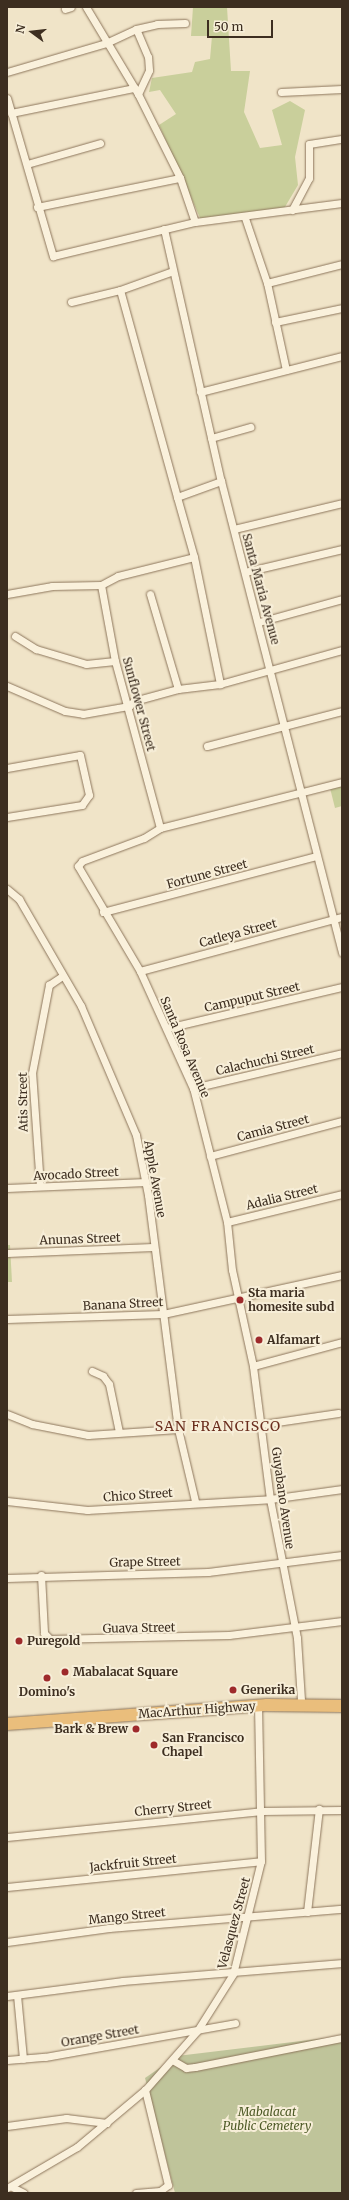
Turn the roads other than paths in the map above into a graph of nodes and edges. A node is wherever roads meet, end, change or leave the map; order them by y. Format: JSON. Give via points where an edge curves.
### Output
{"nodes":[{"id":1,"x":86,"y":7,"type":"edge"},
{"id":2,"x":185,"y":23,"type":"dead end"},
{"id":3,"x":136,"y":29,"type":"junction"},
{"id":4,"x":106,"y":43,"type":"junction"},
{"id":5,"x":7,"y":72,"type":"edge"},
{"id":6,"x":342,"y":89,"type":"edge"},
{"id":7,"x":136,"y":91,"type":"junction"},
{"id":8,"x":281,"y":92,"type":"dead end"},
{"id":9,"x":7,"y":98,"type":"edge"},
{"id":10,"x":11,"y":113,"type":"junction"},
{"id":11,"x":342,"y":139,"type":"edge"},
{"id":12,"x":100,"y":142,"type":"dead end"},
{"id":13,"x":26,"y":164,"type":"junction"},
{"id":14,"x":180,"y":178,"type":"junction"},
{"id":15,"x":342,"y":203,"type":"edge"},
{"id":16,"x":38,"y":207,"type":"junction"},
{"id":17,"x":292,"y":210,"type":"junction"},
{"id":18,"x":246,"y":218,"type":"junction"},
{"id":19,"x":195,"y":222,"type":"junction"},
{"id":20,"x":164,"y":230,"type":"junction"},
{"id":21,"x":342,"y":264,"type":"edge"},
{"id":22,"x":173,"y":271,"type":"junction"},
{"id":23,"x":267,"y":283,"type":"junction"},
{"id":24,"x":120,"y":290,"type":"junction"},
{"id":25,"x":71,"y":302,"type":"dead end"},
{"id":26,"x":342,"y":308,"type":"edge"},
{"id":27,"x":275,"y":322,"type":"junction"},
{"id":28,"x":342,"y":356,"type":"edge"},
{"id":29,"x":286,"y":370,"type":"junction"},
{"id":30,"x":200,"y":392,"type":"junction"},
{"id":31,"x":250,"y":427,"type":"dead end"},
{"id":32,"x":211,"y":438,"type":"junction"},
{"id":33,"x":221,"y":481,"type":"junction"},
{"id":34,"x":177,"y":497,"type":"junction"},
{"id":35,"x":342,"y":502,"type":"edge"},
{"id":36,"x":234,"y":529,"type":"junction"},
{"id":37,"x":342,"y":549,"type":"edge"},
{"id":38,"x":194,"y":557,"type":"junction"},
{"id":39,"x":245,"y":572,"type":"junction"},
{"id":40,"x":101,"y":585,"type":"junction"},
{"id":41,"x":7,"y":594,"type":"edge"},
{"id":42,"x":150,"y":594,"type":"dead end"},
{"id":43,"x":342,"y":599,"type":"edge"},
{"id":44,"x":259,"y":622,"type":"junction"},
{"id":45,"x":15,"y":636,"type":"dead end"},
{"id":46,"x":342,"y":650,"type":"edge"},
{"id":47,"x":115,"y":661,"type":"junction"},
{"id":48,"x":270,"y":668,"type":"junction"},
{"id":49,"x":220,"y":684,"type":"junction"},
{"id":50,"x":7,"y":686,"type":"edge"},
{"id":51,"x":178,"y":689,"type":"junction"},
{"id":52,"x":129,"y":706,"type":"junction"},
{"id":53,"x":342,"y":711,"type":"edge"},
{"id":54,"x":286,"y":727,"type":"junction"},
{"id":55,"x":207,"y":746,"type":"dead end"},
{"id":56,"x":7,"y":768,"type":"edge"},
{"id":57,"x":342,"y":782,"type":"edge"},
{"id":58,"x":301,"y":792,"type":"junction"},
{"id":59,"x":7,"y":817,"type":"edge"},
{"id":60,"x":160,"y":828,"type":"junction"},
{"id":61,"x":317,"y":856,"type":"junction"},
{"id":62,"x":7,"y":890,"type":"edge"},
{"id":63,"x":103,"y":912,"type":"junction"},
{"id":64,"x":338,"y":918,"type":"edge"},
{"id":65,"x":342,"y":953,"type":"edge"},
{"id":66,"x":140,"y":971,"type":"junction"},
{"id":67,"x":61,"y":978,"type":"junction"},
{"id":68,"x":342,"y":987,"type":"edge"},
{"id":69,"x":167,"y":1028,"type":"junction"},
{"id":70,"x":342,"y":1053,"type":"edge"},
{"id":71,"x":193,"y":1088,"type":"junction"},
{"id":72,"x":342,"y":1121,"type":"edge"},
{"id":73,"x":210,"y":1156,"type":"junction"},
{"id":74,"x":146,"y":1182,"type":"junction"},
{"id":75,"x":40,"y":1186,"type":"junction"},
{"id":76,"x":7,"y":1188,"type":"edge"},
{"id":77,"x":342,"y":1194,"type":"edge"},
{"id":78,"x":227,"y":1222,"type":"junction"},
{"id":79,"x":153,"y":1247,"type":"junction"},
{"id":80,"x":7,"y":1253,"type":"edge"},
{"id":81,"x":342,"y":1275,"type":"edge"},
{"id":82,"x":239,"y":1299,"type":"junction"},
{"id":83,"x":163,"y":1314,"type":"junction"},
{"id":84,"x":7,"y":1319,"type":"edge"},
{"id":85,"x":342,"y":1342,"type":"edge"},
{"id":86,"x":252,"y":1366,"type":"junction"},
{"id":87,"x":92,"y":1371,"type":"dead end"},
{"id":88,"x":338,"y":1413,"type":"dead end"},
{"id":89,"x":7,"y":1414,"type":"edge"},
{"id":90,"x":263,"y":1424,"type":"junction"},
{"id":91,"x":178,"y":1430,"type":"junction"},
{"id":92,"x":119,"y":1432,"type":"junction"},
{"id":93,"x":342,"y":1489,"type":"edge"},
{"id":94,"x":270,"y":1499,"type":"junction"},
{"id":95,"x":7,"y":1501,"type":"edge"},
{"id":96,"x":195,"y":1502,"type":"junction"},
{"id":97,"x":342,"y":1555,"type":"edge"},
{"id":98,"x":282,"y":1565,"type":"junction"},
{"id":99,"x":41,"y":1575,"type":"junction"},
{"id":100,"x":7,"y":1578,"type":"edge"},
{"id":101,"x":342,"y":1621,"type":"edge"},
{"id":102,"x":294,"y":1627,"type":"junction"},
{"id":103,"x":301,"y":1700,"type":"junction"},
{"id":104,"x":342,"y":1700,"type":"edge"},
{"id":105,"x":263,"y":1705,"type":"junction"},
{"id":106,"x":342,"y":1706,"type":"edge"},
{"id":107,"x":7,"y":1724,"type":"edge"},
{"id":108,"x":319,"y":1810,"type":"junction"},
{"id":109,"x":342,"y":1810,"type":"edge"},
{"id":110,"x":262,"y":1811,"type":"junction"},
{"id":111,"x":7,"y":1837,"type":"edge"},
{"id":112,"x":261,"y":1861,"type":"junction"},
{"id":113,"x":7,"y":1887,"type":"edge"},
{"id":114,"x":342,"y":1909,"type":"edge"},
{"id":115,"x":307,"y":1912,"type":"junction"},
{"id":116,"x":249,"y":1915,"type":"junction"},
{"id":117,"x":7,"y":1942,"type":"edge"},
{"id":118,"x":342,"y":1963,"type":"edge"},
{"id":119,"x":232,"y":1974,"type":"junction"},
{"id":120,"x":17,"y":1995,"type":"junction"},
{"id":121,"x":7,"y":1996,"type":"edge"},
{"id":122,"x":235,"y":2023,"type":"dead end"},
{"id":123,"x":197,"y":2031,"type":"junction"},
{"id":124,"x":342,"y":2038,"type":"edge"},
{"id":125,"x":24,"y":2059,"type":"junction"},
{"id":126,"x":7,"y":2060,"type":"edge"},
{"id":127,"x":174,"y":2061,"type":"junction"},
{"id":128,"x":145,"y":2090,"type":"junction"},
{"id":129,"x":107,"y":2123,"type":"junction"},
{"id":130,"x":7,"y":2126,"type":"edge"},
{"id":131,"x":10,"y":2188,"type":"edge"},
{"id":132,"x":24,"y":2193,"type":"edge"},
{"id":133,"x":136,"y":2193,"type":"edge"}],
"edges":[{"from":1,"to":4,"type":"street"},
{"from":2,"to":3,"type":"street","via":[[157,24]]},
{"from":3,"to":4,"type":"street"},
{"from":3,"to":7,"type":"street","via":[[148,57],[149,70]]},
{"from":4,"to":5,"type":"street"},
{"from":4,"to":7,"type":"street"},
{"from":6,"to":8,"type":"street"},
{"from":7,"to":10,"type":"street"},
{"from":7,"to":14,"type":"street"},
{"from":9,"to":10,"type":"street"},
{"from":10,"to":13,"type":"street"},
{"from":11,"to":17,"type":"street","via":[[309,144],[309,178]]},
{"from":12,"to":13,"type":"street"},
{"from":13,"to":16,"type":"street"},
{"from":14,"to":16,"type":"street"},
{"from":14,"to":19,"type":"street"},
{"from":15,"to":17,"type":"street"},
{"from":16,"to":20,"type":"street","via":[[53,256]]},
{"from":17,"to":18,"type":"street"},
{"from":18,"to":19,"type":"street"},
{"from":18,"to":23,"type":"street"},
{"from":19,"to":20,"type":"street"},
{"from":20,"to":22,"type":"street","name":"Santa Maria Avenue"},
{"from":21,"to":23,"type":"street"},
{"from":22,"to":24,"type":"street"},
{"from":22,"to":30,"type":"street","name":"Santa Maria Avenue"},
{"from":23,"to":27,"type":"street"},
{"from":24,"to":25,"type":"street"},
{"from":24,"to":34,"type":"street"},
{"from":26,"to":27,"type":"street"},
{"from":27,"to":29,"type":"street"},
{"from":28,"to":29,"type":"street"},
{"from":29,"to":30,"type":"street"},
{"from":30,"to":32,"type":"street","name":"Santa Maria Avenue"},
{"from":31,"to":32,"type":"street"},
{"from":32,"to":33,"type":"street","name":"Santa Maria Avenue"},
{"from":33,"to":34,"type":"street"},
{"from":33,"to":36,"type":"street","name":"Santa Maria Avenue"},
{"from":34,"to":38,"type":"street"},
{"from":35,"to":36,"type":"street"},
{"from":36,"to":39,"type":"street","name":"Santa Maria Avenue"},
{"from":37,"to":39,"type":"street"},
{"from":38,"to":40,"type":"street","via":[[118,576]]},
{"from":38,"to":49,"type":"street"},
{"from":39,"to":44,"type":"street","name":"Santa Maria Avenue"},
{"from":40,"to":41,"type":"street","via":[[52,586]]},
{"from":40,"to":47,"type":"street","name":"Sunflower Street"},
{"from":42,"to":51,"type":"street"},
{"from":43,"to":44,"type":"street"},
{"from":44,"to":48,"type":"street","name":"Santa Maria Avenue"},
{"from":45,"to":47,"type":"street","via":[[36,649],[86,664]]},
{"from":46,"to":48,"type":"street"},
{"from":47,"to":52,"type":"street","name":"Sunflower Street"},
{"from":48,"to":49,"type":"street"},
{"from":48,"to":54,"type":"street","name":"Santa Maria Avenue"},
{"from":49,"to":51,"type":"street"},
{"from":50,"to":52,"type":"street","via":[[65,711],[83,714]]},
{"from":51,"to":52,"type":"street","via":[[134,701]]},
{"from":52,"to":60,"type":"street","name":"Sunflower Street"},
{"from":53,"to":54,"type":"street"},
{"from":54,"to":55,"type":"street"},
{"from":54,"to":58,"type":"street","name":"Santa Maria Avenue"},
{"from":56,"to":59,"type":"street","via":[[80,755],[89,795],[82,805]]},
{"from":57,"to":58,"type":"street"},
{"from":58,"to":60,"type":"street"},
{"from":58,"to":61,"type":"street","name":"Santa Maria Avenue"},
{"from":60,"to":63,"type":"street","name":"Santa Rosa Avenue","via":[[144,838],[82,861],[78,866]]},
{"from":61,"to":63,"type":"street","name":"Fortune Street"},
{"from":61,"to":64,"type":"street","name":"Santa Maria Avenue"},
{"from":62,"to":67,"type":"street","name":"Apple Avenue","via":[[19,899]]},
{"from":63,"to":66,"type":"street","name":"Santa Rosa Avenue"},
{"from":64,"to":65,"type":"street","name":"Santa Maria Avenue"},
{"from":64,"to":66,"type":"street","name":"Catleya Street"},
{"from":66,"to":69,"type":"street","name":"Santa Rosa Avenue"},
{"from":67,"to":74,"type":"street","name":"Apple Avenue","via":[[81,1006],[124,1106],[136,1135]]},
{"from":67,"to":75,"type":"street","name":"Atis Street","via":[[48,985],[32,1073]]},
{"from":68,"to":69,"type":"street","name":"Campuput Street"},
{"from":69,"to":71,"type":"street","name":"Santa Rosa Avenue"},
{"from":70,"to":71,"type":"street","name":"Calachuchi Street"},
{"from":71,"to":73,"type":"street","name":"Santa Rosa Avenue"},
{"from":72,"to":73,"type":"street","name":"Camia Street"},
{"from":73,"to":78,"type":"street","name":"Santa Rosa Avenue"},
{"from":74,"to":75,"type":"street","name":"Avocado Street"},
{"from":74,"to":79,"type":"street","name":"Apple Avenue"},
{"from":75,"to":76,"type":"street","name":"Avocado Street"},
{"from":77,"to":78,"type":"street","name":"Adalia Street"},
{"from":78,"to":82,"type":"street","name":"Santa Rosa Avenue","via":[[232,1270]]},
{"from":79,"to":80,"type":"street","name":"Anunas Street"},
{"from":79,"to":83,"type":"street","name":"Apple Avenue"},
{"from":81,"to":82,"type":"street","name":"Banana Street"},
{"from":82,"to":83,"type":"street","name":"Banana Street"},
{"from":82,"to":86,"type":"street","name":"Guyabano Avenue"},
{"from":83,"to":84,"type":"street","name":"Banana Street"},
{"from":83,"to":91,"type":"street","name":"Apple Avenue"},
{"from":85,"to":86,"type":"street"},
{"from":86,"to":90,"type":"street","name":"Guyabano Avenue"},
{"from":87,"to":92,"type":"street","via":[[103,1376],[109,1384]]},
{"from":88,"to":90,"type":"street"},
{"from":89,"to":92,"type":"street","via":[[32,1424],[88,1435]]},
{"from":90,"to":94,"type":"street","name":"Guyabano Avenue"},
{"from":91,"to":92,"type":"street"},
{"from":91,"to":96,"type":"street","name":"Apple Avenue"},
{"from":93,"to":94,"type":"street","name":"Chico Street"},
{"from":94,"to":96,"type":"street","name":"Chico Street"},
{"from":94,"to":98,"type":"street","name":"Guyabano Avenue"},
{"from":95,"to":96,"type":"street","name":"Chico Street","via":[[87,1510]]},
{"from":97,"to":98,"type":"street","name":"Grape Street"},
{"from":98,"to":99,"type":"street","name":"Grape Street","via":[[208,1572]]},
{"from":98,"to":102,"type":"street","name":"Guyabano Avenue"},
{"from":99,"to":100,"type":"street","name":"Grape Street"},
{"from":99,"to":102,"type":"street","name":"Guava Street","via":[[44,1633],[50,1639],[150,1639]]},
{"from":101,"to":102,"type":"street","name":"Guava Street"},
{"from":102,"to":103,"type":"street","name":"Guyabano Avenue"},
{"from":103,"to":104,"type":"highway","name":"MacArthur Highway"},
{"from":103,"to":105,"type":"highway","name":"MacArthur Highway","via":[[272,1701]]},
{"from":105,"to":106,"type":"highway","name":"MacArthur Highway"},
{"from":105,"to":107,"type":"highway","name":"MacArthur Highway"},
{"from":105,"to":110,"type":"street","name":"Velasquez Street"},
{"from":108,"to":109,"type":"street","name":"Cherry Street"},
{"from":108,"to":110,"type":"street","name":"Cherry Street"},
{"from":108,"to":115,"type":"street"},
{"from":110,"to":111,"type":"street","name":"Cherry Street"},
{"from":110,"to":112,"type":"street","name":"Velasquez Street"},
{"from":112,"to":113,"type":"street","name":"Jackfruit Street"},
{"from":112,"to":116,"type":"street","name":"Velasquez Street"},
{"from":114,"to":115,"type":"street","name":"Mango Street"},
{"from":115,"to":116,"type":"street","name":"Mango Street"},
{"from":116,"to":117,"type":"street","name":"Mango Street","via":[[109,1928]]},
{"from":116,"to":119,"type":"street","name":"Velasquez Street"},
{"from":118,"to":119,"type":"street"},
{"from":119,"to":120,"type":"street","via":[[123,1981]]},
{"from":119,"to":123,"type":"street","name":"Velasquez Street"},
{"from":120,"to":121,"type":"street"},
{"from":120,"to":125,"type":"street"},
{"from":122,"to":123,"type":"street","name":"Orange Street"},
{"from":123,"to":125,"type":"street","name":"Orange Street"},
{"from":123,"to":127,"type":"street","name":"Velasquez Street"},
{"from":124,"to":127,"type":"street","via":[[195,2067],[186,2068]]},
{"from":125,"to":126,"type":"street","name":"Orange Street"},
{"from":127,"to":128,"type":"street","name":"Velasquez Street"},
{"from":128,"to":129,"type":"street","name":"Velasquez Street"},
{"from":128,"to":133,"type":"street","via":[[168,2185],[160,2191]]},
{"from":129,"to":130,"type":"street","via":[[66,2118]]},
{"from":129,"to":131,"type":"street","name":"Velasquez Street","via":[[46,2168]]},
{"from":131,"to":132,"type":"street"}]}
